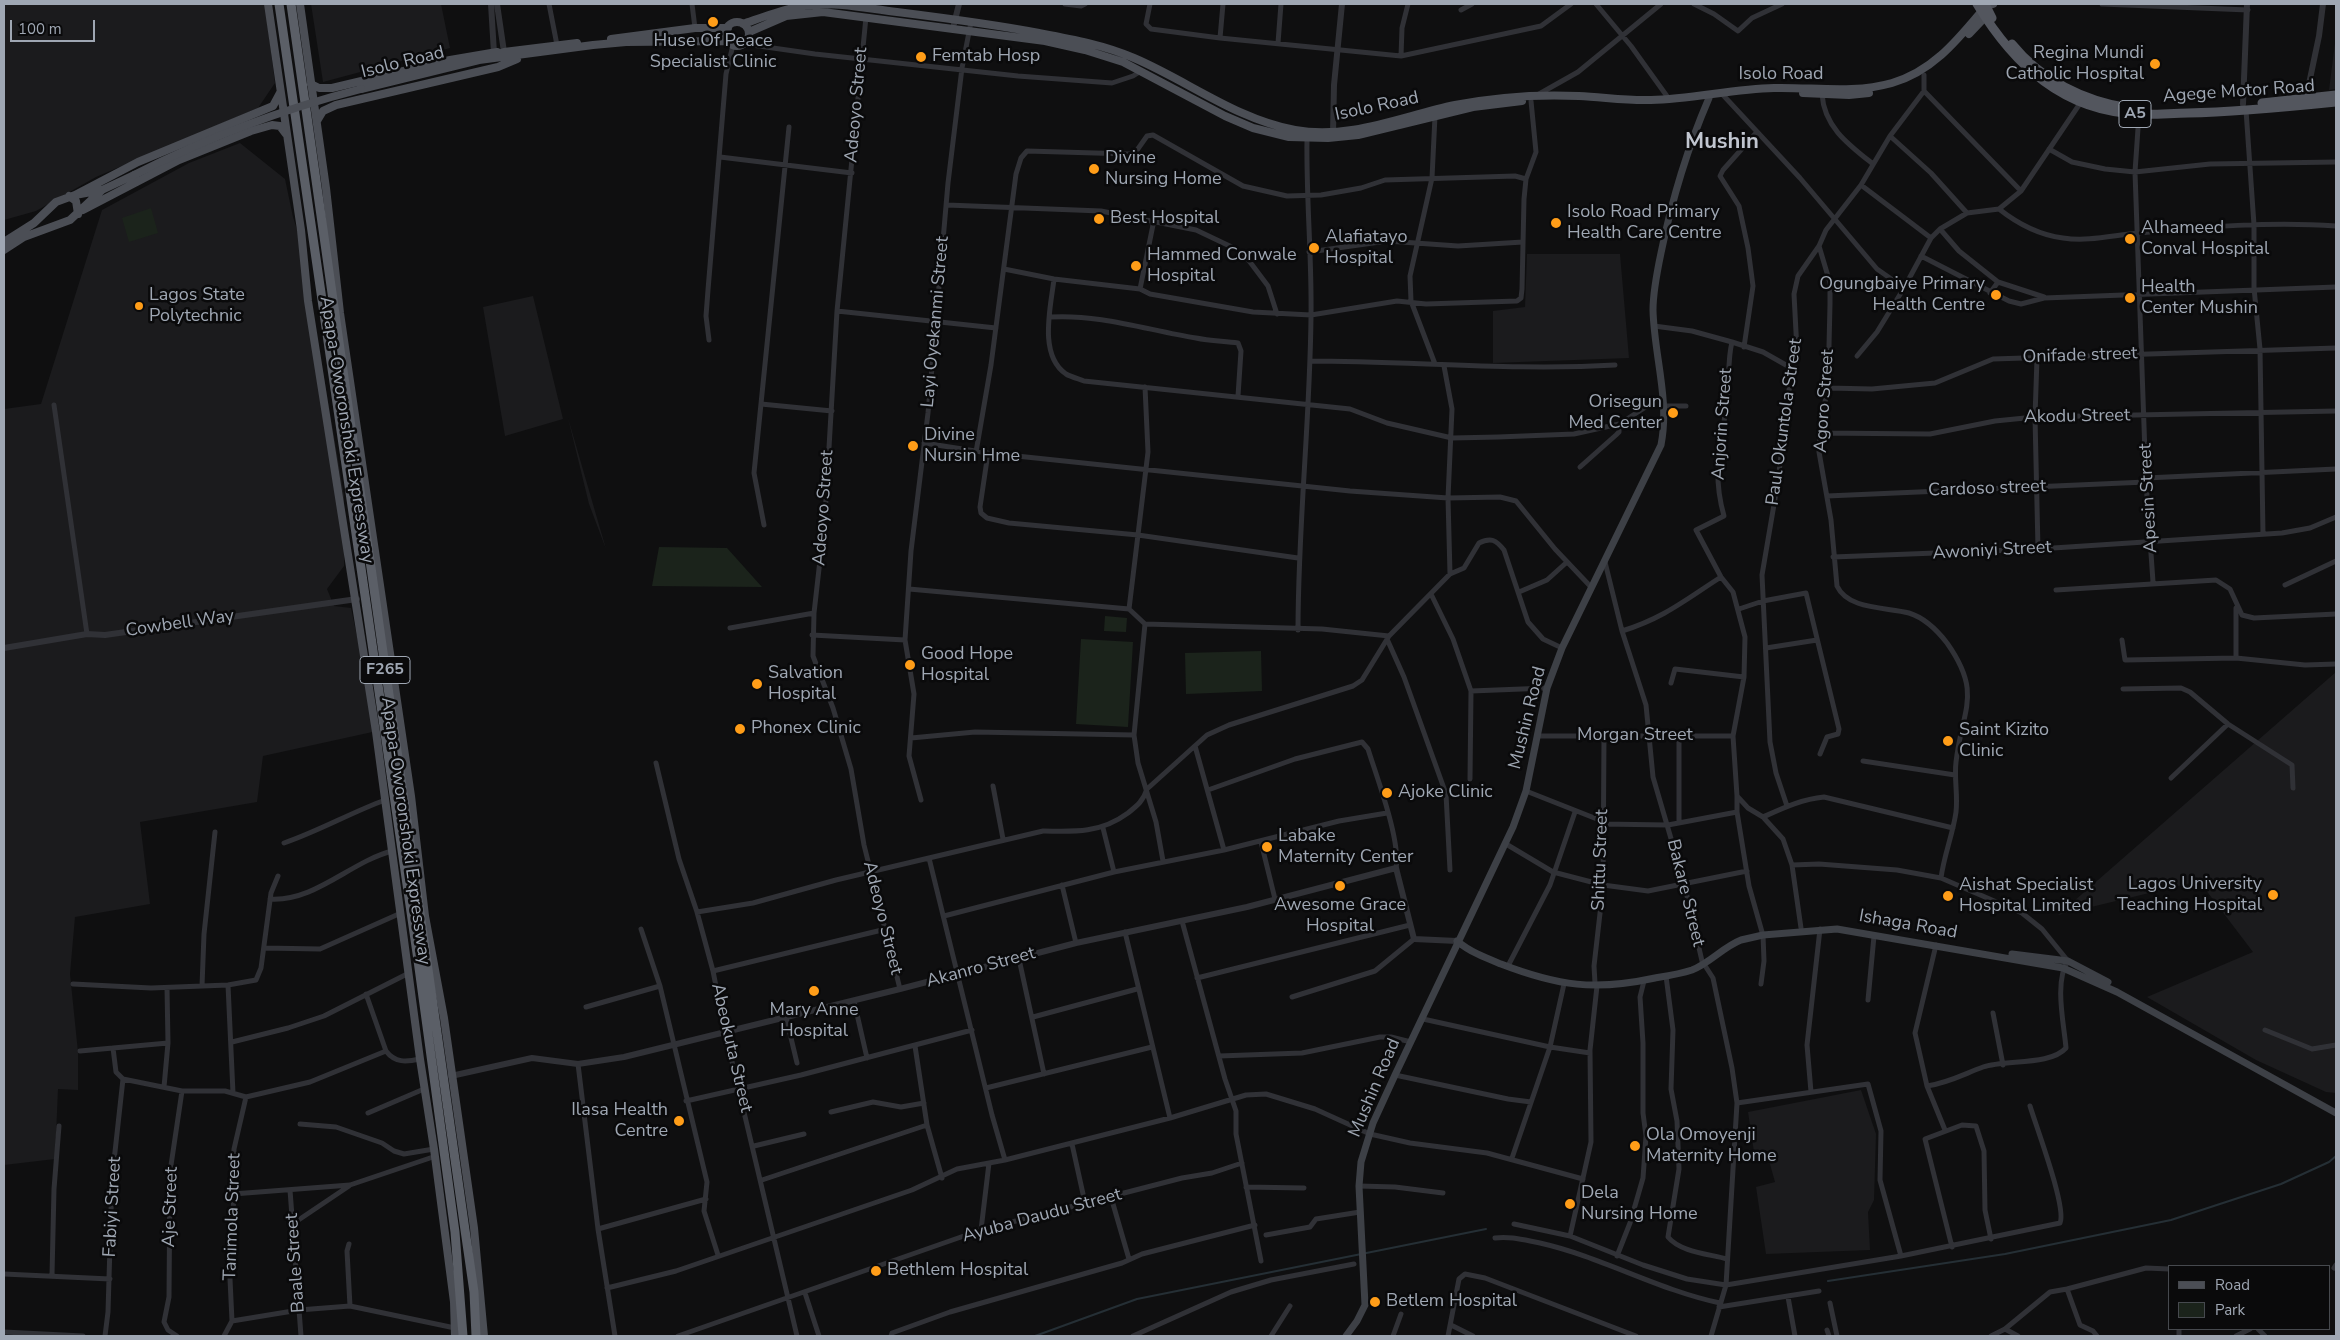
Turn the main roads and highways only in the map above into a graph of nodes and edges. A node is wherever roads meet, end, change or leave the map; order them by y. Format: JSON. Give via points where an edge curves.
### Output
{"nodes":[{"id":1,"x":268,"y":4,"type":"edge"},
{"id":2,"x":279,"y":4,"type":"edge"},
{"id":3,"x":292,"y":4,"type":"edge"},
{"id":4,"x":300,"y":4,"type":"edge"},
{"id":5,"x":893,"y":8,"type":"edge"},
{"id":6,"x":1986,"y":8,"type":"edge"},
{"id":7,"x":743,"y":24,"type":"junction"},
{"id":8,"x":728,"y":28,"type":"junction"},
{"id":9,"x":749,"y":32,"type":"junction"},
{"id":10,"x":730,"y":43,"type":"junction"},
{"id":11,"x":504,"y":52,"type":"junction"},
{"id":12,"x":526,"y":54,"type":"junction"},
{"id":13,"x":479,"y":60,"type":"junction"},
{"id":14,"x":311,"y":84,"type":"junction"},
{"id":15,"x":280,"y":91,"type":"junction"},
{"id":16,"x":2336,"y":95,"type":"edge"},
{"id":17,"x":1709,"y":98,"type":"junction"},
{"id":18,"x":2306,"y":102,"type":"junction"},
{"id":19,"x":2336,"y":102,"type":"edge"},
{"id":20,"x":1222,"y":104,"type":"junction"},
{"id":21,"x":2245,"y":107,"type":"junction"},
{"id":22,"x":1218,"y":112,"type":"junction"},
{"id":23,"x":317,"y":121,"type":"junction"},
{"id":24,"x":1404,"y":121,"type":"junction"},
{"id":25,"x":287,"y":136,"type":"junction"},
{"id":26,"x":102,"y":190,"type":"junction"},
{"id":27,"x":72,"y":196,"type":"junction"},
{"id":28,"x":44,"y":212,"type":"junction"},
{"id":29,"x":81,"y":212,"type":"junction"},
{"id":30,"x":55,"y":226,"type":"junction"},
{"id":31,"x":9,"y":241,"type":"edge"},
{"id":32,"x":4,"y":250,"type":"edge"},
{"id":33,"x":1763,"y":934,"type":"junction"},
{"id":34,"x":1461,"y":942,"type":"junction"},
{"id":35,"x":1703,"y":962,"type":"junction"},
{"id":36,"x":1596,"y":985,"type":"junction"},
{"id":37,"x":2336,"y":1107,"type":"edge"},
{"id":38,"x":2336,"y":1113,"type":"edge"},
{"id":39,"x":455,"y":1332,"type":"edge"},
{"id":40,"x":463,"y":1336,"type":"edge"},
{"id":41,"x":476,"y":1336,"type":"edge"},
{"id":42,"x":484,"y":1336,"type":"edge"},
{"id":43,"x":1346,"y":1336,"type":"edge"}],
"edges":[{"from":1,"to":15,"type":"main road","name":"Apapa-Oworonshoki Expressway"},
{"from":2,"to":40,"type":"highway","name":"Apapa-Oworonshoki Expressway","number":"F265","via":[[417,953],[454,1232]]},
{"from":3,"to":41,"type":"highway","name":"Apapa-Oworonshoki Expressway","number":"F265","via":[[468,1248]]},
{"from":4,"to":14,"type":"main road","name":"Apapa-Oworonshoki Expressway"},
{"from":5,"to":7,"type":"main road","name":"Isolo Road","via":[[813,5],[781,10]]},
{"from":5,"to":20,"type":"main road","name":"Isolo Road","via":[[1072,39],[1118,52],[1158,69]]},
{"from":6,"to":17,"type":"main road","name":"Isolo Road","via":[[1943,60],[1924,74],[1880,91],[1848,95],[1765,92]]},
{"from":6,"to":21,"type":"highway","name":"Agege Motor Road","number":"A5","via":[[2034,68],[2088,98],[2140,110]]},
{"from":6,"to":21,"type":"highway","name":"Agege Motor Road","number":"A5","via":[[2015,58],[2043,81],[2081,102],[2113,112],[2139,114]]},
{"from":6,"to":24,"type":"main road","name":"Isolo Road","via":[[1960,38],[1920,72],[1868,88],[1742,89],[1642,100],[1538,95],[1476,101]]},
{"from":7,"to":8,"type":"main road","via":[[733,24]]},
{"from":7,"to":9,"type":"main road"},
{"from":8,"to":10,"type":"main road","via":[[726,35]]},
{"from":8,"to":11,"type":"main road","via":[[695,28]]},
{"from":9,"to":10,"type":"main road","via":[[744,44]]},
{"from":9,"to":22,"type":"main road","name":"Isolo Road","via":[[786,16],[804,13],[866,17],[1045,41],[1123,62]]},
{"from":10,"to":12,"type":"main road","name":"Isolo Road","via":[[626,42]]},
{"from":11,"to":13,"type":"main road"},
{"from":11,"to":14,"type":"main road","via":[[425,65],[332,88]]},
{"from":12,"to":13,"type":"main road","name":"Isolo Road"},
{"from":12,"to":23,"type":"main road","via":[[498,67],[336,105],[323,111]]},
{"from":13,"to":26,"type":"main road","name":"Isolo Road","bridge":true,"via":[[275,114],[172,155]]},
{"from":14,"to":23,"type":"main road","name":"Apapa-Oworonshoki Expressway"},
{"from":15,"to":25,"type":"main road","name":"Apapa-Oworonshoki Expressway"},
{"from":15,"to":27,"type":"main road","via":[[273,106],[138,162]]},
{"from":16,"to":18,"type":"highway","name":"Agege Motor Road","number":"A5"},
{"from":17,"to":24,"type":"main road","name":"Isolo Road","via":[[1648,105],[1531,101],[1487,105]]},
{"from":17,"to":34,"type":"main road","name":"Mushin Road","via":[[1672,200],[1656,278],[1654,326],[1664,404],[1661,445],[1562,648],[1547,688],[1526,791],[1506,844]]},
{"from":18,"to":19,"type":"highway","name":"Agege Motor Road","number":"A5"},
{"from":18,"to":21,"type":"highway","name":"Agege Motor Road","number":"A5"},
{"from":20,"to":22,"type":"main road"},
{"from":20,"to":24,"type":"main road","name":"Isolo Road","via":[[1272,125],[1311,133],[1333,133]]},
{"from":22,"to":24,"type":"main road","name":"Isolo Road","via":[[1253,128],[1307,139],[1358,135]]},
{"from":23,"to":42,"type":"main road","name":"Apapa-Oworonshoki Expressway","via":[[340,313],[411,796],[425,916],[479,1266]]},
{"from":25,"to":29,"type":"main road","via":[[276,125],[251,131],[179,160]]},
{"from":25,"to":39,"type":"main road","name":"Apapa-Oworonshoki Expressway","via":[[308,301],[357,598],[454,1302]]},
{"from":26,"to":27,"type":"main road"},
{"from":26,"to":29,"type":"main road"},
{"from":27,"to":28,"type":"main road","via":[[56,202]]},
{"from":27,"to":29,"type":"main road"},
{"from":28,"to":30,"type":"main road","via":[[46,222]]},
{"from":28,"to":31,"type":"main road"},
{"from":29,"to":30,"type":"main road"},
{"from":30,"to":31,"type":"main road"},
{"from":31,"to":32,"type":"main road"},
{"from":33,"to":35,"type":"main road","name":"Ishaga Road","via":[[1727,943]]},
{"from":33,"to":37,"type":"main road","name":"Ishaga Road","via":[[1801,928],[1845,927],[2068,960]]},
{"from":33,"to":38,"type":"main road","name":"Ishaga Road","via":[[1820,929],[1853,931],[2063,968],[2117,992]]},
{"from":34,"to":36,"type":"main road","name":"Ishaga Road","via":[[1556,980]]},
{"from":34,"to":36,"type":"main road","name":"Ishaga Road","via":[[1464,947],[1488,958],[1540,978],[1564,984]]},
{"from":34,"to":43,"type":"main road","name":"Mushin Road","via":[[1394,1075],[1370,1134],[1359,1186],[1365,1305]]},
{"from":35,"to":36,"type":"main road","name":"Ishaga Road","via":[[1688,969],[1638,980]]},
{"from":35,"to":36,"type":"main road","name":"Ishaga Road","via":[[1692,970],[1666,976]]}]}
